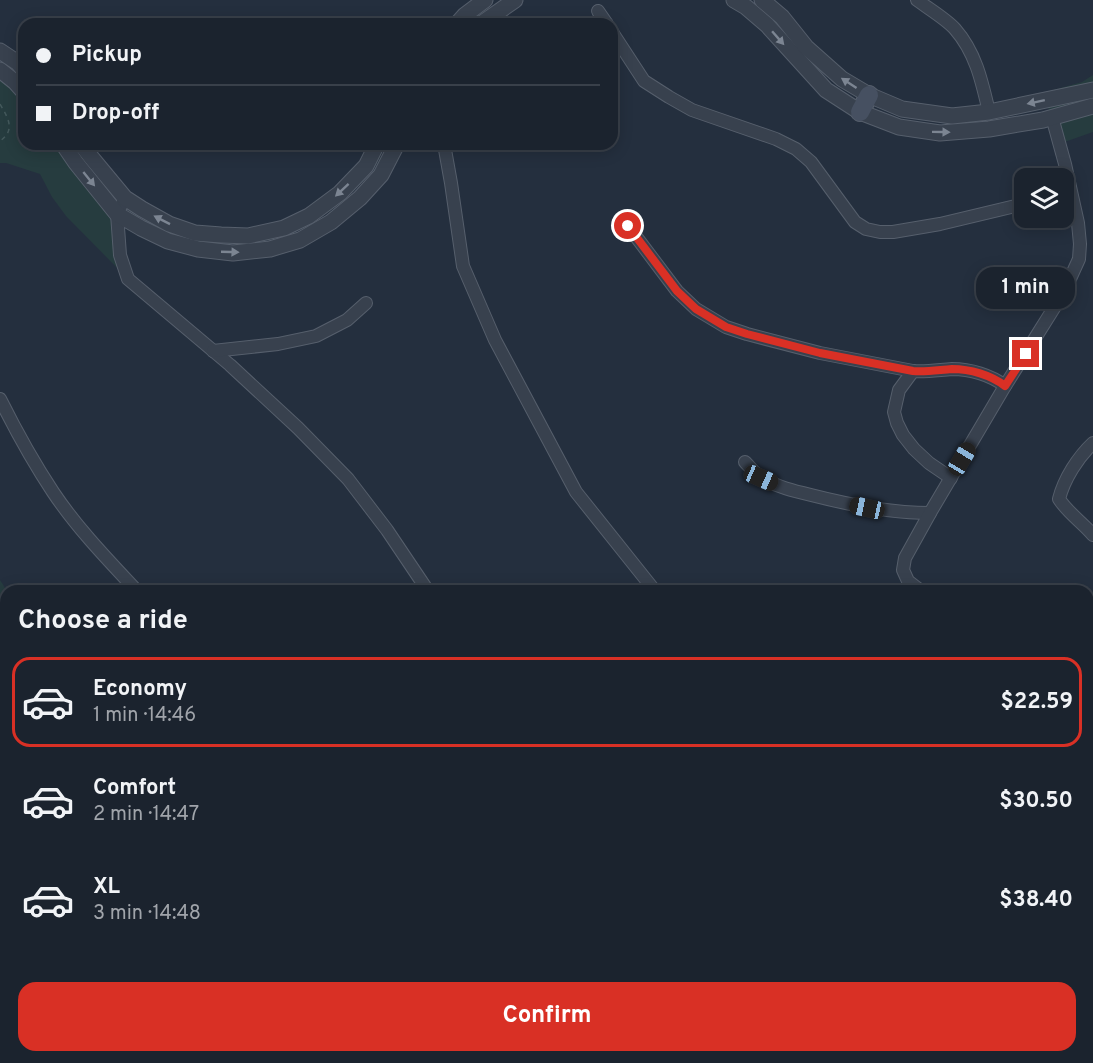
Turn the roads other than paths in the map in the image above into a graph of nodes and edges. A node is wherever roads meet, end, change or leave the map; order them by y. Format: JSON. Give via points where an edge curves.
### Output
{"nodes":[{"id":1,"x":485,"y":0,"type":"edge"},
{"id":2,"x":515,"y":0,"type":"edge"},
{"id":3,"x":734,"y":0,"type":"edge"},
{"id":4,"x":762,"y":0,"type":"edge"},
{"id":5,"x":917,"y":0,"type":"edge"},
{"id":6,"x":598,"y":11,"type":"dead end"},
{"id":7,"x":462,"y":18,"type":"edge"},
{"id":8,"x":490,"y":18,"type":"edge"},
{"id":9,"x":603,"y":18,"type":"edge"},
{"id":10,"x":618,"y":41,"type":"edge"},
{"id":11,"x":0,"y":51,"type":"edge"},
{"id":12,"x":18,"y":63,"type":"edge"},
{"id":13,"x":0,"y":70,"type":"edge"},
{"id":14,"x":18,"y":85,"type":"edge"},
{"id":15,"x":1093,"y":90,"type":"edge"},
{"id":16,"x":868,"y":95,"type":"junction"},
{"id":17,"x":1093,"y":106,"type":"edge"},
{"id":18,"x":860,"y":112,"type":"junction"},
{"id":19,"x":989,"y":112,"type":"junction"},
{"id":20,"x":1052,"y":117,"type":"junction"},
{"id":21,"x":67,"y":150,"type":"edge"},
{"id":22,"x":85,"y":150,"type":"edge"},
{"id":23,"x":374,"y":150,"type":"edge"},
{"id":24,"x":394,"y":150,"type":"edge"},
{"id":25,"x":445,"y":150,"type":"edge"},
{"id":26,"x":1062,"y":168,"type":"edge"},
{"id":27,"x":125,"y":198,"type":"junction"},
{"id":28,"x":1014,"y":206,"type":"edge"},
{"id":29,"x":117,"y":214,"type":"junction"},
{"id":30,"x":1074,"y":221,"type":"edge"},
{"id":31,"x":628,"y":226,"type":"dead end"},
{"id":32,"x":366,"y":303,"type":"dead end"},
{"id":33,"x":213,"y":351,"type":"junction"},
{"id":34,"x":913,"y":371,"type":"junction"},
{"id":35,"x":1005,"y":386,"type":"junction"},
{"id":36,"x":0,"y":399,"type":"edge"},
{"id":37,"x":1093,"y":443,"type":"edge"},
{"id":38,"x":745,"y":462,"type":"dead end"},
{"id":39,"x":951,"y":478,"type":"junction"},
{"id":40,"x":930,"y":513,"type":"junction"},
{"id":41,"x":1093,"y":534,"type":"edge"},
{"id":42,"x":131,"y":585,"type":"edge"},
{"id":43,"x":424,"y":585,"type":"edge"},
{"id":44,"x":651,"y":585,"type":"edge"},
{"id":45,"x":913,"y":585,"type":"edge"}],
"edges":[{"from":1,"to":7,"type":"street"},
{"from":2,"to":8,"type":"street"},
{"from":3,"to":18,"type":"street","one_way":true,"via":[[767,26],[826,90]]},
{"from":16,"to":4,"type":"street","one_way":true,"via":[[842,79],[806,47]]},
{"from":5,"to":19,"type":"street","via":[[954,28],[972,53]]},
{"from":6,"to":9,"type":"street"},
{"from":10,"to":28,"type":"street","via":[[652,87],[692,110],[776,138],[796,149],[811,162],[855,222],[866,229],[893,232]]},
{"from":11,"to":12,"type":"street"},
{"from":13,"to":14,"type":"street"},
{"from":15,"to":19,"type":"street","one_way":true},
{"from":16,"to":18,"type":"main road"},
{"from":16,"to":19,"type":"street","via":[[902,110],[952,116]]},
{"from":17,"to":20,"type":"street"},
{"from":18,"to":20,"type":"street","one_way":true,"via":[[899,127],[940,133]]},
{"from":20,"to":26,"type":"street"},
{"from":21,"to":29,"type":"street","one_way":true},
{"from":22,"to":27,"type":"street"},
{"from":23,"to":27,"type":"street","one_way":true,"via":[[366,166],[340,193],[309,216],[284,228],[248,236],[195,233],[169,224]]},
{"from":29,"to":24,"type":"street","one_way":true,"via":[[168,241],[198,249],[233,253],[270,249],[300,240],[331,222],[381,175]]},
{"from":25,"to":44,"type":"street","via":[[463,266],[495,340],[576,492]]},
{"from":27,"to":29,"type":"street"},
{"from":29,"to":33,"type":"street","via":[[120,255],[128,279]]},
{"from":30,"to":35,"type":"street","via":[[1079,259],[1065,292]]},
{"from":31,"to":34,"type":"street","via":[[677,291],[696,309],[726,327],[820,353]]},
{"from":32,"to":33,"type":"street","via":[[347,320],[316,336]]},
{"from":33,"to":43,"type":"street","via":[[348,479]]},
{"from":34,"to":35,"type":"street","via":[[954,369],[996,379]]},
{"from":34,"to":39,"type":"street","via":[[899,390],[894,412],[897,423],[928,464]]},
{"from":35,"to":39,"type":"street"},
{"from":36,"to":42,"type":"street","via":[[54,494]]},
{"from":37,"to":41,"type":"street","via":[[1072,471],[1059,499]]},
{"from":38,"to":40,"type":"street","via":[[761,478],[791,490],[867,508]]},
{"from":39,"to":40,"type":"street"},
{"from":40,"to":45,"type":"street","via":[[903,570]]}]}
